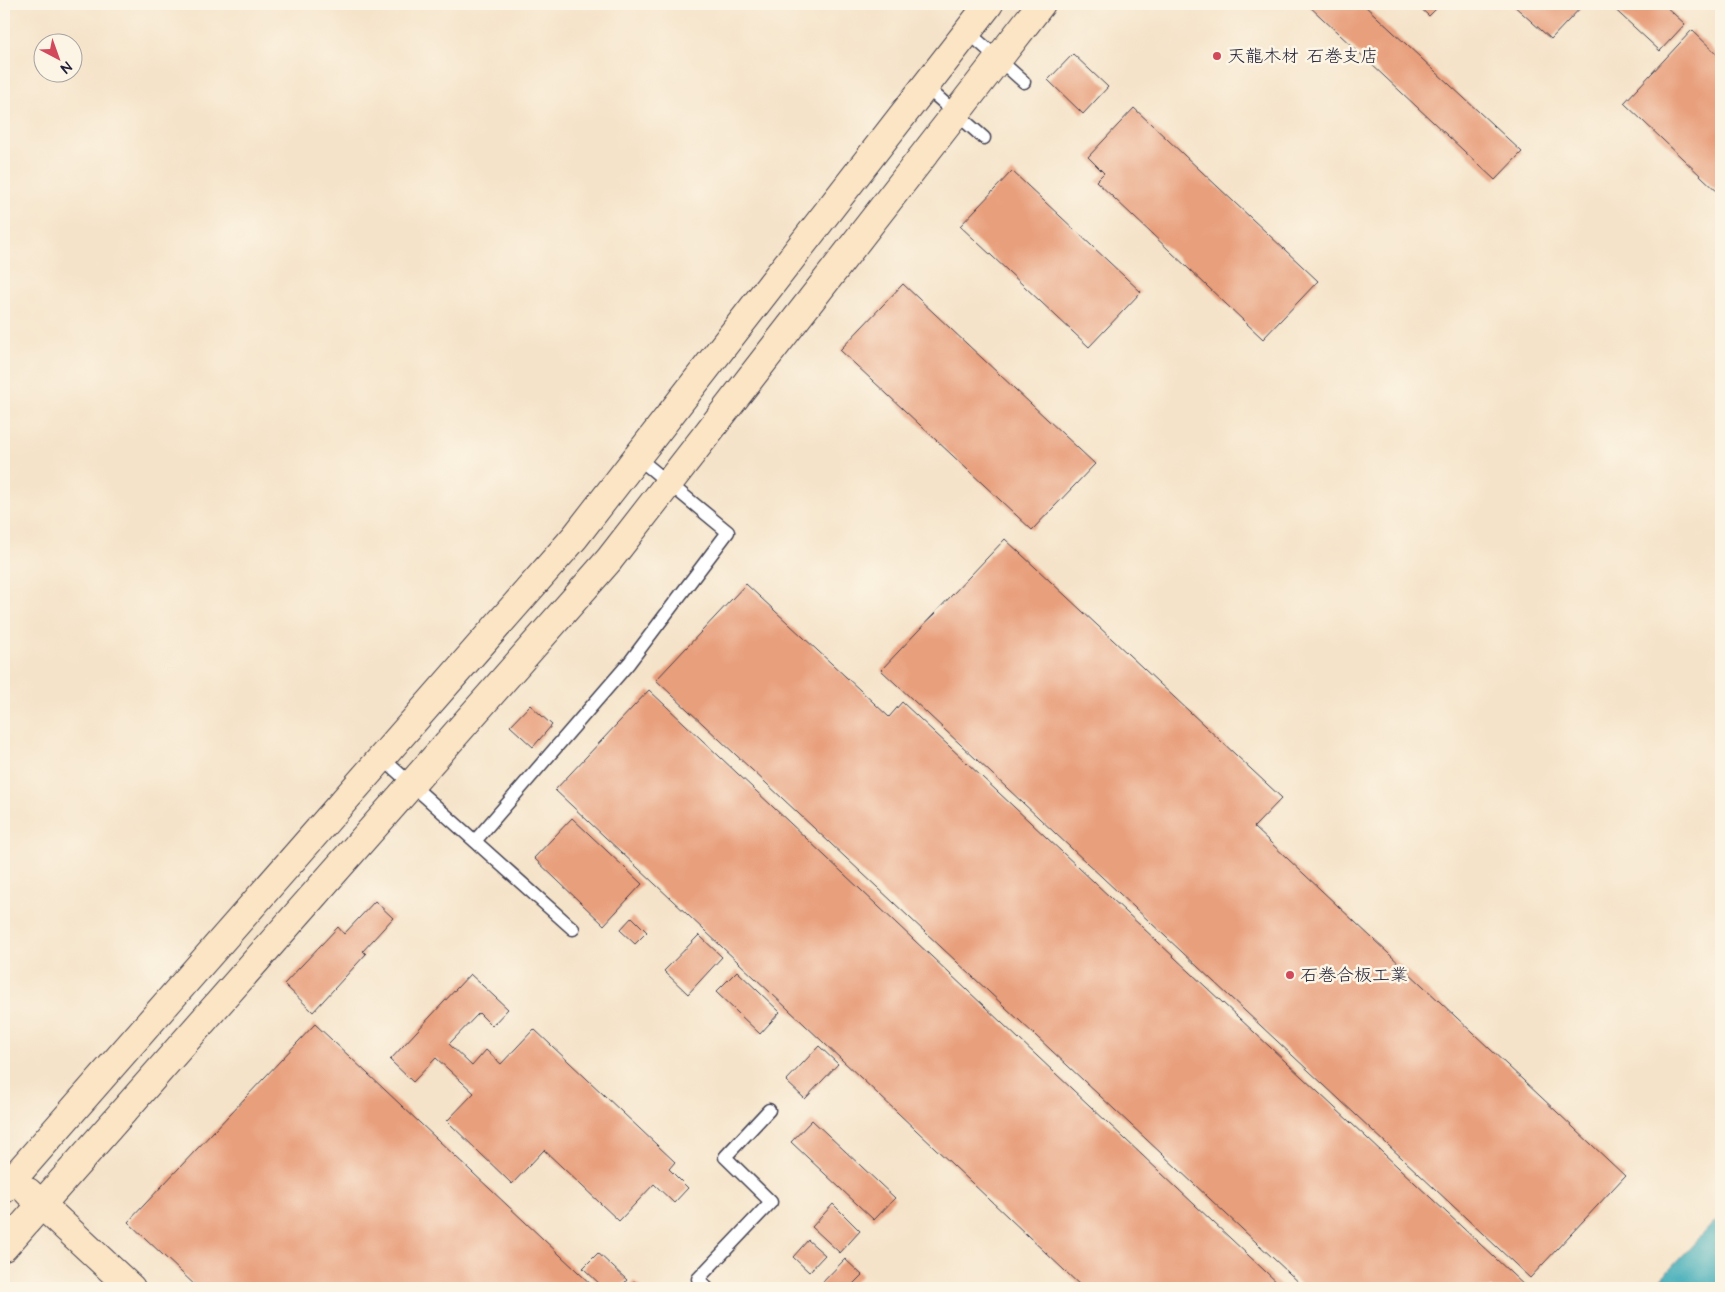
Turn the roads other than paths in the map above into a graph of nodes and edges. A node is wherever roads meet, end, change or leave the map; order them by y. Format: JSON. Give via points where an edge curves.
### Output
{"nodes":[{"id":1,"x":989,"y":4,"type":"edge"},
{"id":2,"x":1041,"y":4,"type":"edge"},
{"id":3,"x":967,"y":32,"type":"junction"},
{"id":4,"x":998,"y":59,"type":"junction"},
{"id":5,"x":1024,"y":82,"type":"dead end"},
{"id":6,"x":925,"y":86,"type":"junction"},
{"id":7,"x":956,"y":114,"type":"junction"},
{"id":8,"x":984,"y":138,"type":"dead end"},
{"id":9,"x":637,"y":457,"type":"junction"},
{"id":10,"x":669,"y":483,"type":"junction"},
{"id":11,"x":382,"y":758,"type":"junction"},
{"id":12,"x":412,"y":785,"type":"junction"},
{"id":13,"x":474,"y":841,"type":"junction"},
{"id":14,"x":573,"y":929,"type":"dead end"},
{"id":15,"x":769,"y":1110,"type":"dead end"},
{"id":16,"x":7,"y":1179,"type":"edge"},
{"id":17,"x":41,"y":1204,"type":"junction"},
{"id":18,"x":4,"y":1247,"type":"edge"},
{"id":19,"x":131,"y":1288,"type":"edge"},
{"id":20,"x":707,"y":1288,"type":"edge"}],
"edges":[{"from":1,"to":3,"type":"street"},
{"from":2,"to":4,"type":"street"},
{"from":3,"to":4,"type":"lane"},
{"from":3,"to":6,"type":"street"},
{"from":4,"to":5,"type":"lane"},
{"from":4,"to":7,"type":"street"},
{"from":6,"to":7,"type":"lane"},
{"from":6,"to":9,"type":"street"},
{"from":7,"to":8,"type":"lane"},
{"from":7,"to":10,"type":"street"},
{"from":9,"to":10,"type":"lane"},
{"from":9,"to":11,"type":"street","via":[[574,538]]},
{"from":10,"to":12,"type":"street","via":[[609,560]]},
{"from":10,"to":13,"type":"lane","via":[[728,532],[629,663]]},
{"from":11,"to":12,"type":"lane"},
{"from":11,"to":16,"type":"street"},
{"from":12,"to":13,"type":"lane"},
{"from":12,"to":17,"type":"street"},
{"from":13,"to":14,"type":"lane"},
{"from":15,"to":20,"type":"lane","via":[[725,1157],[771,1202],[698,1279]]},
{"from":16,"to":17,"type":"street"},
{"from":17,"to":18,"type":"street"},
{"from":17,"to":19,"type":"street"}]}
